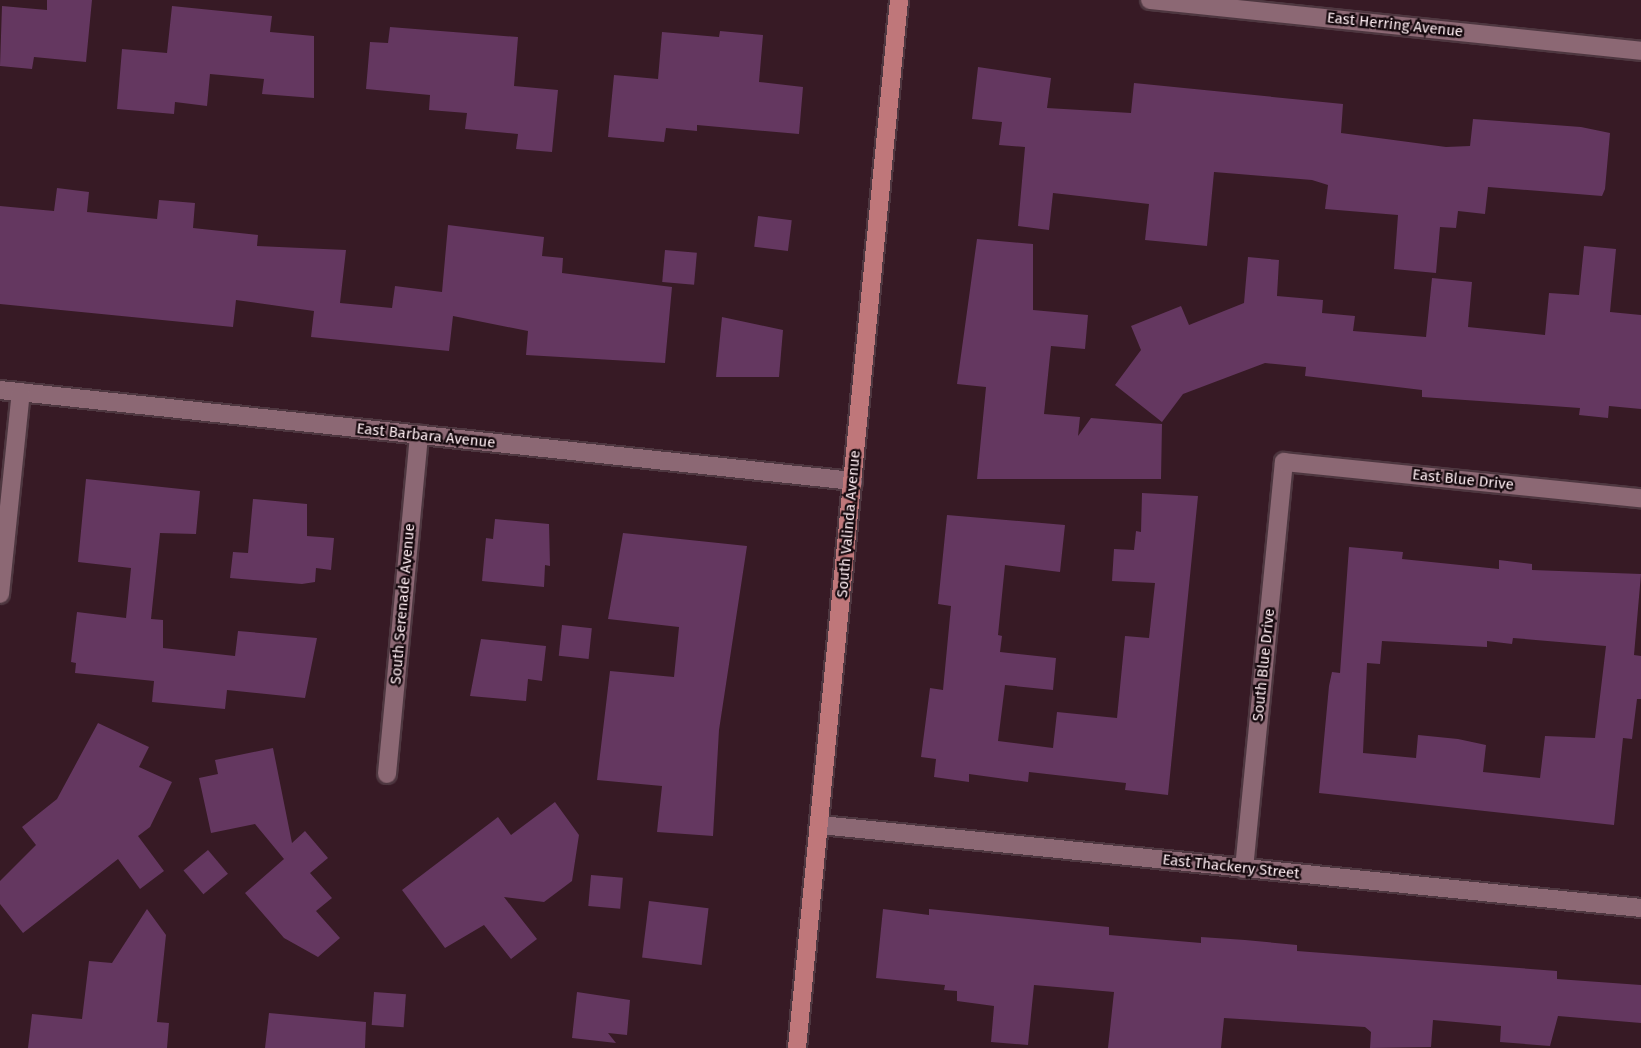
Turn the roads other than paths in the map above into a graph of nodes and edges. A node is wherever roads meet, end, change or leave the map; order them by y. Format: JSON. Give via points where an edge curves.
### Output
{"nodes":[{"id":1,"x":899,"y":0,"type":"edge"},
{"id":2,"x":1150,"y":0,"type":"edge"},
{"id":3,"x":1641,"y":51,"type":"edge"},
{"id":4,"x":0,"y":390,"type":"edge"},
{"id":5,"x":21,"y":392,"type":"junction"},
{"id":6,"x":419,"y":435,"type":"junction"},
{"id":7,"x":1284,"y":462,"type":"joint"},
{"id":8,"x":853,"y":481,"type":"junction"},
{"id":9,"x":1641,"y":498,"type":"edge"},
{"id":10,"x":0,"y":594,"type":"edge"},
{"id":11,"x":387,"y":774,"type":"dead end"},
{"id":12,"x":820,"y":825,"type":"junction"},
{"id":13,"x":1244,"y":869,"type":"junction"},
{"id":14,"x":1641,"y":908,"type":"edge"},
{"id":15,"x":797,"y":1048,"type":"edge"}],
"edges":[{"from":1,"to":8,"type":"main road","name":"South Valinda Avenue"},
{"from":2,"to":3,"type":"street","name":"East Herring Avenue"},
{"from":4,"to":5,"type":"street","name":"East Barbara Avenue"},
{"from":5,"to":6,"type":"street","name":"East Barbara Avenue"},
{"from":5,"to":10,"type":"street"},
{"from":6,"to":8,"type":"street","name":"East Barbara Avenue"},
{"from":6,"to":11,"type":"street","name":"South Serenade Avenue"},
{"from":7,"to":9,"type":"street","name":"East Blue Drive"},
{"from":7,"to":13,"type":"street","name":"South Blue Drive"},
{"from":8,"to":12,"type":"main road","name":"South Valinda Avenue"},
{"from":12,"to":13,"type":"street","name":"East Thackery Street"},
{"from":12,"to":15,"type":"main road","name":"South Valinda Avenue"},
{"from":13,"to":14,"type":"street","name":"East Thackery Street"}]}
